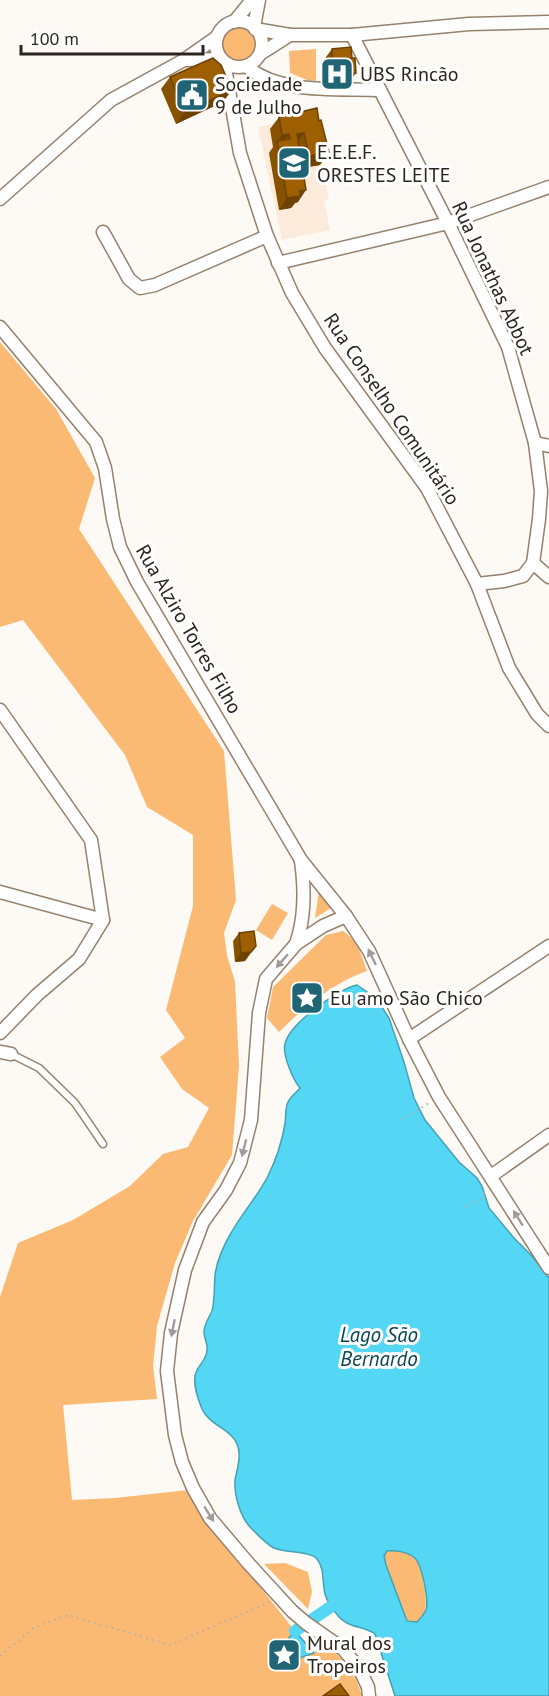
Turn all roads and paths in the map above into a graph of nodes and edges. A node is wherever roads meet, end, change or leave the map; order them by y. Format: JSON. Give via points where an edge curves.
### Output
{"nodes":[{"id":1,"x":252,"y":0,"type":"edge"},
{"id":2,"x":259,"y":0,"type":"edge"},
{"id":3,"x":234,"y":22,"type":"junction"},
{"id":4,"x":549,"y":22,"type":"edge"},
{"id":5,"x":255,"y":28,"type":"junction"},
{"id":6,"x":290,"y":35,"type":"junction"},
{"id":7,"x":352,"y":35,"type":"junction"},
{"id":8,"x":218,"y":37,"type":"junction"},
{"id":9,"x":260,"y":54,"type":"junction"},
{"id":10,"x":184,"y":60,"type":"junction"},
{"id":11,"x":223,"y":61,"type":"junction"},
{"id":12,"x":244,"y":66,"type":"junction"},
{"id":13,"x":380,"y":90,"type":"junction"},
{"id":14,"x":231,"y":101,"type":"junction"},
{"id":15,"x":549,"y":187,"type":"edge"},
{"id":16,"x":0,"y":198,"type":"edge"},
{"id":17,"x":448,"y":223,"type":"junction"},
{"id":18,"x":103,"y":232,"type":"dead end"},
{"id":19,"x":267,"y":236,"type":"junction"},
{"id":20,"x":278,"y":263,"type":"junction"},
{"id":21,"x":0,"y":327,"type":"edge"},
{"id":22,"x":535,"y":442,"type":"junction"},
{"id":23,"x":549,"y":446,"type":"edge"},
{"id":24,"x":533,"y":563,"type":"junction"},
{"id":25,"x":549,"y":577,"type":"edge"},
{"id":26,"x":477,"y":584,"type":"junction"},
{"id":27,"x":0,"y":711,"type":"edge"},
{"id":28,"x":543,"y":712,"type":"edge"},
{"id":29,"x":549,"y":726,"type":"edge"},
{"id":30,"x":301,"y":860,"type":"junction"},
{"id":31,"x":0,"y":892,"type":"edge"},
{"id":32,"x":346,"y":916,"type":"junction"},
{"id":33,"x":103,"y":920,"type":"junction"},
{"id":34,"x":296,"y":944,"type":"junction"},
{"id":35,"x":549,"y":946,"type":"edge"},
{"id":36,"x":0,"y":1033,"type":"edge"},
{"id":37,"x":409,"y":1039,"type":"junction"},
{"id":38,"x":5,"y":1053,"type":"edge"},
{"id":39,"x":439,"y":1097,"type":"junction"},
{"id":40,"x":401,"y":1120,"type":"dead end"},
{"id":41,"x":549,"y":1135,"type":"edge"},
{"id":42,"x":103,"y":1144,"type":"dead end"},
{"id":43,"x":492,"y":1176,"type":"junction"},
{"id":44,"x":465,"y":1207,"type":"dead end"},
{"id":45,"x":549,"y":1268,"type":"edge"},
{"id":46,"x":281,"y":1598,"type":"junction"},
{"id":47,"x":0,"y":1656,"type":"edge"},
{"id":48,"x":369,"y":1696,"type":"edge"}],
"edges":[{"from":1,"to":3,"type":"street"},
{"from":2,"to":5,"type":"street"},
{"from":3,"to":5,"type":"street","via":[[245,22]]},
{"from":3,"to":8,"type":"street","via":[[221,30]]},
{"from":4,"to":7,"type":"street","via":[[469,24]]},
{"from":5,"to":6,"type":"street"},
{"from":5,"to":9,"type":"street","via":[[261,39]]},
{"from":6,"to":7,"type":"street"},
{"from":6,"to":9,"type":"street"},
{"from":7,"to":13,"type":"street","name":"Rua Jonathas Abbot"},
{"from":8,"to":10,"type":"street"},
{"from":8,"to":11,"type":"street","via":[[217,49]]},
{"from":9,"to":12,"type":"street"},
{"from":10,"to":11,"type":"street"},
{"from":10,"to":16,"type":"street","via":[[111,100]]},
{"from":11,"to":12,"type":"street"},
{"from":11,"to":14,"type":"street","name":"Rua Conselho Comunitário"},
{"from":12,"to":13,"type":"street","via":[[255,74],[291,86]]},
{"from":12,"to":14,"type":"street","name":"Rua Conselho Comunitário"},
{"from":13,"to":17,"type":"street","name":"Rua Jonathas Abbot"},
{"from":14,"to":19,"type":"street","name":"Rua Conselho Comunitário","via":[[240,153]]},
{"from":15,"to":17,"type":"street"},
{"from":17,"to":20,"type":"street"},
{"from":17,"to":22,"type":"street","name":"Rua Jonathas Abbot","via":[[508,347]]},
{"from":18,"to":19,"type":"street","via":[[129,279],[140,288]]},
{"from":19,"to":20,"type":"street","name":"Rua Conselho Comunitário"},
{"from":20,"to":26,"type":"street","name":"Rua Conselho Comunitário","via":[[325,348],[427,488]]},
{"from":21,"to":30,"type":"street","name":"Rua Alziro Torres Filho","via":[[96,442],[120,547]]},
{"from":22,"to":23,"type":"street"},
{"from":22,"to":24,"type":"street","name":"Rua Jonathas Abbot","via":[[541,490]]},
{"from":24,"to":25,"type":"street"},
{"from":24,"to":26,"type":"street","via":[[523,576]]},
{"from":26,"to":28,"type":"street","name":"Rua Conselho Comunitário","via":[[509,668]]},
{"from":27,"to":33,"type":"street","via":[[91,840]]},
{"from":28,"to":29,"type":"street","name":"Rua Conselho Comunitário"},
{"from":30,"to":32,"type":"street","name":"Rua Alziro Torres Filho"},
{"from":30,"to":34,"type":"street","via":[[302,926]]},
{"from":31,"to":33,"type":"street"},
{"from":32,"to":34,"type":"street"},
{"from":37,"to":32,"type":"street","name":"Rua Alziro Torres Filho","one_way":true,"via":[[369,951]]},
{"from":33,"to":36,"type":"street","via":[[80,959]]},
{"from":34,"to":46,"type":"street","one_way":true,"via":[[267,979],[259,1013],[251,1120],[240,1163],[203,1222],[185,1270],[171,1333],[168,1371],[175,1435],[194,1488],[210,1518]]},
{"from":35,"to":37,"type":"street"},
{"from":37,"to":39,"type":"street","name":"Rua Alziro Torres Filho"},
{"from":38,"to":42,"type":"lane","via":[[39,1068],[75,1104]]},
{"from":39,"to":40,"type":"path"},
{"from":39,"to":43,"type":"street","name":"Rua Alziro Torres Filho"},
{"from":41,"to":43,"type":"street"},
{"from":43,"to":44,"type":"path","via":[[481,1198]]},
{"from":45,"to":43,"type":"street","name":"Rua Alziro Torres Filho","one_way":true},
{"from":46,"to":47,"type":"path","via":[[171,1645],[68,1615],[35,1627]]},
{"from":46,"to":48,"type":"street","via":[[360,1668]]}]}
